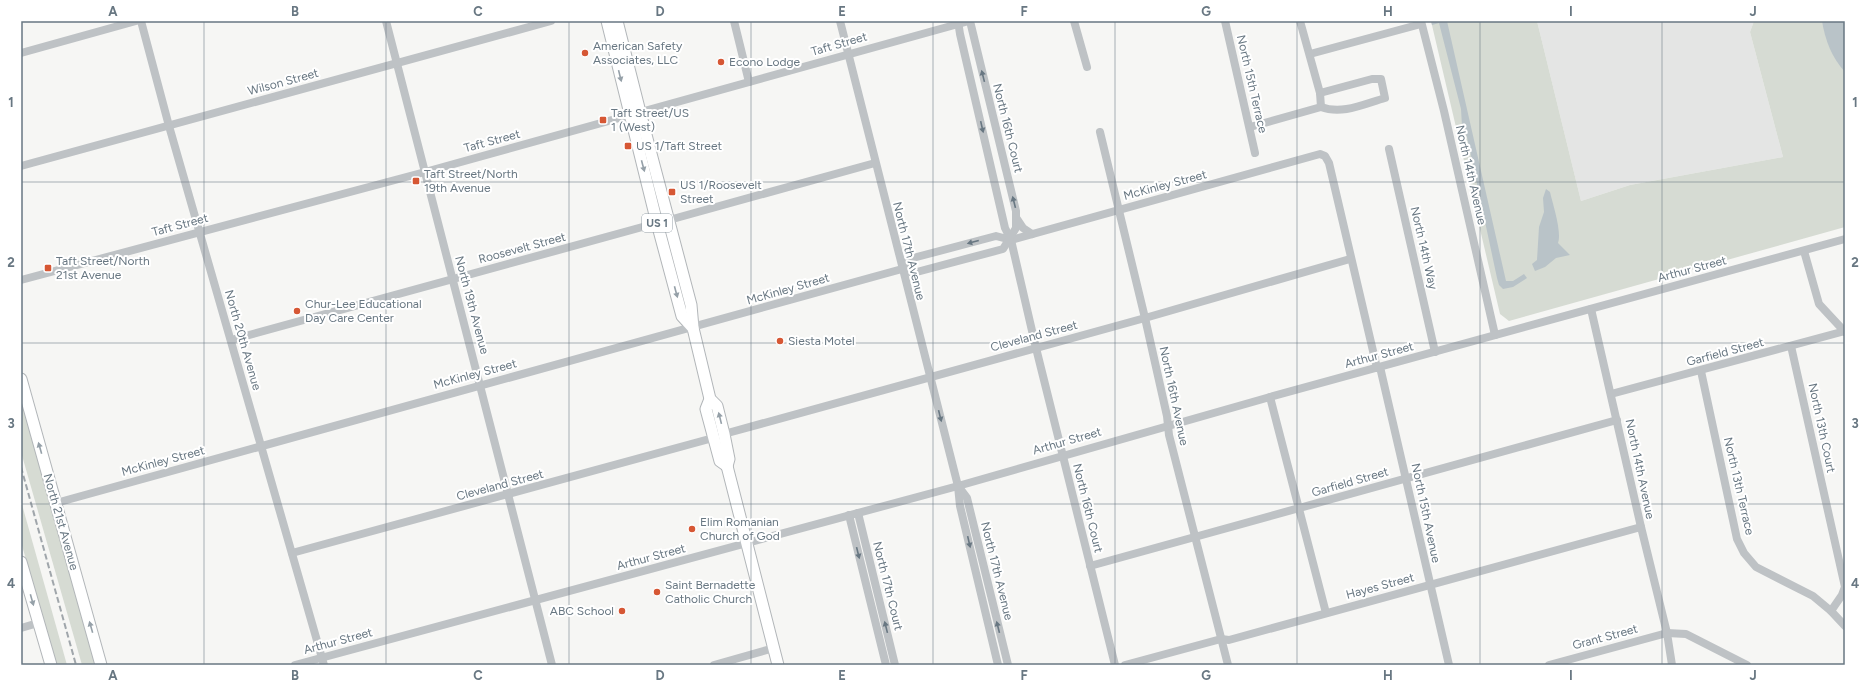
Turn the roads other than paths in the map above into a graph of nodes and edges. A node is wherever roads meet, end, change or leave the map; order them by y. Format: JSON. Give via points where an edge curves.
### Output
{"nodes":[{"id":1,"x":136,"y":21,"type":"edge"},
{"id":2,"x":141,"y":21,"type":"edge"},
{"id":3,"x":386,"y":21,"type":"edge"},
{"id":4,"x":551,"y":21,"type":"edge"},
{"id":5,"x":607,"y":21,"type":"edge"},
{"id":6,"x":617,"y":21,"type":"edge"},
{"id":7,"x":734,"y":21,"type":"edge"},
{"id":8,"x":840,"y":21,"type":"edge"},
{"id":9,"x":970,"y":21,"type":"edge"},
{"id":10,"x":1074,"y":21,"type":"edge"},
{"id":11,"x":1225,"y":21,"type":"edge"},
{"id":12,"x":1300,"y":21,"type":"edge"},
{"id":13,"x":959,"y":22,"type":"edge"},
{"id":14,"x":1421,"y":23,"type":"edge"},
{"id":15,"x":21,"y":53,"type":"edge"},
{"id":16,"x":848,"y":54,"type":"junction"},
{"id":17,"x":1310,"y":54,"type":"junction"},
{"id":18,"x":397,"y":64,"type":"junction"},
{"id":19,"x":1086,"y":67,"type":"dead end"},
{"id":20,"x":749,"y":82,"type":"junction"},
{"id":21,"x":1320,"y":93,"type":"junction"},
{"id":22,"x":1321,"y":107,"type":"junction"},
{"id":23,"x":634,"y":114,"type":"junction"},
{"id":24,"x":169,"y":126,"type":"junction"},
{"id":25,"x":1250,"y":127,"type":"junction"},
{"id":26,"x":1100,"y":132,"type":"dead end"},
{"id":27,"x":1389,"y":149,"type":"dead end"},
{"id":28,"x":1255,"y":153,"type":"dead end"},
{"id":29,"x":1325,"y":156,"type":"joint"},
{"id":30,"x":875,"y":163,"type":"junction"},
{"id":31,"x":21,"y":166,"type":"edge"},
{"id":32,"x":425,"y":172,"type":"junction"},
{"id":33,"x":1119,"y":210,"type":"junction"},
{"id":34,"x":1017,"y":219,"type":"junction"},
{"id":35,"x":669,"y":220,"type":"junction"},
{"id":36,"x":657,"y":223,"type":"junction"},
{"id":37,"x":201,"y":232,"type":"junction"},
{"id":38,"x":1032,"y":234,"type":"junction"},
{"id":39,"x":1845,"y":239,"type":"edge"},
{"id":40,"x":1011,"y":240,"type":"junction"},
{"id":41,"x":1804,"y":251,"type":"junction"},
{"id":42,"x":1350,"y":259,"type":"junction"},
{"id":43,"x":902,"y":269,"type":"junction"},
{"id":44,"x":452,"y":279,"type":"junction"},
{"id":45,"x":21,"y":280,"type":"edge"},
{"id":46,"x":1591,"y":309,"type":"junction"},
{"id":47,"x":1145,"y":318,"type":"junction"},
{"id":48,"x":693,"y":328,"type":"junction"},
{"id":49,"x":1845,"y":332,"type":"edge"},
{"id":50,"x":1495,"y":335,"type":"junction"},
{"id":51,"x":231,"y":340,"type":"junction"},
{"id":52,"x":1792,"y":346,"type":"junction"},
{"id":53,"x":1036,"y":348,"type":"junction"},
{"id":54,"x":1435,"y":352,"type":"junction"},
{"id":55,"x":1379,"y":367,"type":"junction"},
{"id":56,"x":1700,"y":371,"type":"junction"},
{"id":57,"x":930,"y":378,"type":"junction"},
{"id":58,"x":21,"y":379,"type":"edge"},
{"id":59,"x":480,"y":385,"type":"junction"},
{"id":60,"x":1611,"y":394,"type":"junction"},
{"id":61,"x":1270,"y":397,"type":"junction"},
{"id":62,"x":1617,"y":420,"type":"junction"},
{"id":63,"x":1168,"y":426,"type":"junction"},
{"id":64,"x":718,"y":436,"type":"junction"},
{"id":65,"x":261,"y":447,"type":"junction"},
{"id":66,"x":1062,"y":455,"type":"junction"},
{"id":67,"x":1407,"y":479,"type":"junction"},
{"id":68,"x":958,"y":486,"type":"junction"},
{"id":69,"x":509,"y":495,"type":"junction"},
{"id":70,"x":56,"y":503,"type":"junction"},
{"id":71,"x":1299,"y":509,"type":"junction"},
{"id":72,"x":858,"y":513,"type":"junction"},
{"id":73,"x":849,"y":515,"type":"junction"},
{"id":74,"x":1641,"y":527,"type":"junction"},
{"id":75,"x":1195,"y":537,"type":"junction"},
{"id":76,"x":747,"y":543,"type":"junction"},
{"id":77,"x":292,"y":552,"type":"junction"},
{"id":78,"x":21,"y":562,"type":"edge"},
{"id":79,"x":1090,"y":566,"type":"junction"},
{"id":80,"x":1430,"y":585,"type":"junction"},
{"id":81,"x":1845,"y":587,"type":"edge"},
{"id":82,"x":536,"y":601,"type":"junction"},
{"id":83,"x":1831,"y":611,"type":"junction"},
{"id":84,"x":1326,"y":613,"type":"junction"},
{"id":85,"x":38,"y":623,"type":"junction"},
{"id":86,"x":1845,"y":626,"type":"edge"},
{"id":87,"x":21,"y":628,"type":"edge"},
{"id":88,"x":1667,"y":633,"type":"junction"},
{"id":89,"x":1221,"y":639,"type":"junction"},
{"id":90,"x":774,"y":648,"type":"junction"},
{"id":91,"x":323,"y":661,"type":"edge"},
{"id":92,"x":51,"y":665,"type":"edge"},
{"id":93,"x":101,"y":665,"type":"edge"},
{"id":94,"x":295,"y":665,"type":"edge"},
{"id":95,"x":552,"y":665,"type":"edge"},
{"id":96,"x":714,"y":665,"type":"edge"},
{"id":97,"x":778,"y":665,"type":"edge"},
{"id":98,"x":886,"y":665,"type":"edge"},
{"id":99,"x":895,"y":665,"type":"edge"},
{"id":100,"x":998,"y":665,"type":"edge"},
{"id":101,"x":1008,"y":665,"type":"edge"},
{"id":102,"x":1115,"y":665,"type":"edge"},
{"id":103,"x":1125,"y":665,"type":"edge"},
{"id":104,"x":1228,"y":665,"type":"edge"},
{"id":105,"x":1449,"y":665,"type":"edge"},
{"id":106,"x":1549,"y":665,"type":"edge"},
{"id":107,"x":1672,"y":665,"type":"edge"},
{"id":108,"x":1747,"y":665,"type":"edge"}],
"edges":[{"from":1,"to":15,"type":"street"},
{"from":2,"to":24,"type":"street","name":"North 20th Avenue"},
{"from":3,"to":18,"type":"street","name":"North 19th Avenue"},
{"from":4,"to":18,"type":"street","name":"Wilson Street"},
{"from":5,"to":23,"type":"main road","number":"US 1","one_way":true},
{"from":6,"to":23,"type":"main road","number":"US 1"},
{"from":7,"to":20,"type":"street"},
{"from":8,"to":16,"type":"street","name":"North 17th Avenue"},
{"from":9,"to":13,"type":"street","name":"Taft Street"},
{"from":34,"to":9,"type":"street","name":"North 16th Court","one_way":true},
{"from":10,"to":19,"type":"street"},
{"from":11,"to":25,"type":"street","name":"North 15th Terrace"},
{"from":12,"to":17,"type":"street"},
{"from":13,"to":16,"type":"street","name":"Taft Street"},
{"from":13,"to":40,"type":"street","name":"North 16th Court","one_way":true,"via":[[1002,214]]},
{"from":14,"to":17,"type":"street"},
{"from":14,"to":50,"type":"street","name":"North 14th Avenue","via":[[1444,111]]},
{"from":16,"to":20,"type":"street","name":"Taft Street"},
{"from":16,"to":30,"type":"street","name":"North 17th Avenue"},
{"from":17,"to":21,"type":"street"},
{"from":18,"to":24,"type":"street","name":"Wilson Street"},
{"from":18,"to":32,"type":"street","name":"North 19th Avenue"},
{"from":20,"to":23,"type":"street","name":"Taft Street"},
{"from":21,"to":22,"type":"street"},
{"from":21,"to":22,"type":"street","via":[[1372,79],[1381,79],[1385,98],[1341,111]]},
{"from":22,"to":25,"type":"street"},
{"from":23,"to":32,"type":"street","name":"Taft Street"},
{"from":23,"to":35,"type":"main road","number":"US 1"},
{"from":23,"to":36,"type":"main road","number":"US 1","one_way":true},
{"from":24,"to":31,"type":"street","name":"Wilson Street"},
{"from":24,"to":37,"type":"street","name":"North 20th Avenue"},
{"from":25,"to":28,"type":"street","name":"North 15th Terrace"},
{"from":26,"to":33,"type":"street","name":"North 16th Avenue"},
{"from":27,"to":54,"type":"street","name":"North 14th Way"},
{"from":29,"to":33,"type":"street","name":"McKinley Street","via":[[1320,154]]},
{"from":29,"to":42,"type":"street","name":"North 15th Avenue"},
{"from":30,"to":35,"type":"street"},
{"from":30,"to":43,"type":"street","name":"North 17th Avenue"},
{"from":32,"to":37,"type":"street","name":"Taft Street"},
{"from":32,"to":44,"type":"street","name":"North 19th Avenue"},
{"from":33,"to":38,"type":"street","name":"McKinley Street"},
{"from":33,"to":47,"type":"street","name":"North 16th Avenue"},
{"from":34,"to":38,"type":"street","via":[[1023,228]]},
{"from":34,"to":40,"type":"street","name":"North 16th Court"},
{"from":35,"to":48,"type":"main road","number":"US 1","via":[[692,305]]},
{"from":36,"to":44,"type":"street","name":"Roosevelt Street"},
{"from":36,"to":48,"type":"main road","number":"US 1","one_way":true,"via":[[682,316]]},
{"from":37,"to":45,"type":"street","name":"Taft Street"},
{"from":37,"to":51,"type":"street","name":"North 20th Avenue"},
{"from":38,"to":40,"type":"street","name":"McKinley Street"},
{"from":39,"to":41,"type":"street","name":"Arthur Street"},
{"from":40,"to":43,"type":"street","name":"McKinley Street","via":[[1003,249],[913,273]]},
{"from":40,"to":43,"type":"street","name":"McKinley Street","one_way":true,"via":[[996,236],[909,260]]},
{"from":40,"to":53,"type":"street","name":"North 16th Court"},
{"from":41,"to":46,"type":"street","name":"Arthur Street"},
{"from":41,"to":49,"type":"street","via":[[1819,304]]},
{"from":42,"to":47,"type":"street","name":"Cleveland Street"},
{"from":42,"to":55,"type":"street","name":"North 15th Avenue"},
{"from":43,"to":48,"type":"street","name":"McKinley Street"},
{"from":43,"to":57,"type":"street","name":"North 17th Avenue"},
{"from":44,"to":51,"type":"street","name":"Roosevelt Street"},
{"from":44,"to":59,"type":"street","name":"North 19th Avenue"},
{"from":46,"to":50,"type":"street","name":"Arthur Street"},
{"from":46,"to":60,"type":"street","name":"North 14th Avenue"},
{"from":47,"to":53,"type":"street","name":"Cleveland Street"},
{"from":47,"to":63,"type":"street","name":"North 16th Avenue"},
{"from":48,"to":59,"type":"street","name":"McKinley Street"},
{"from":48,"to":64,"type":"main road","number":"US 1","via":[[710,399],[706,409]]},
{"from":49,"to":52,"type":"street","name":"Garfield Street"},
{"from":50,"to":54,"type":"street","name":"Arthur Street"},
{"from":51,"to":65,"type":"street","name":"North 20th Avenue"},
{"from":52,"to":56,"type":"street","name":"Garfield Street"},
{"from":52,"to":81,"type":"street","name":"North 13th Court"},
{"from":53,"to":57,"type":"street","name":"Cleveland Street"},
{"from":53,"to":66,"type":"street","name":"North 16th Court"},
{"from":54,"to":55,"type":"street","name":"Arthur Street"},
{"from":55,"to":61,"type":"street","name":"Arthur Street"},
{"from":55,"to":67,"type":"street","name":"North 15th Avenue"},
{"from":56,"to":60,"type":"street","name":"Garfield Street"},
{"from":56,"to":83,"type":"street","name":"North 13th Terrace","via":[[1737,539],[1744,554],[1756,566],[1812,596]]},
{"from":57,"to":64,"type":"street","name":"Cleveland Street"},
{"from":57,"to":68,"type":"street","name":"North 17th Avenue","one_way":true},
{"from":70,"to":58,"type":"main road","name":"North 21st Avenue","one_way":true},
{"from":59,"to":65,"type":"street","name":"McKinley Street"},
{"from":59,"to":69,"type":"street","name":"North 19th Avenue"},
{"from":60,"to":62,"type":"street","name":"North 14th Avenue"},
{"from":61,"to":63,"type":"street","name":"Arthur Street"},
{"from":61,"to":71,"type":"street"},
{"from":62,"to":67,"type":"street","name":"Garfield Street"},
{"from":62,"to":74,"type":"street","name":"North 14th Avenue"},
{"from":63,"to":66,"type":"street","name":"Arthur Street"},
{"from":63,"to":75,"type":"street","name":"North 16th Avenue"},
{"from":64,"to":69,"type":"street","name":"Cleveland Street"},
{"from":64,"to":76,"type":"main road","number":"US 1","via":[[720,461],[727,466]]},
{"from":65,"to":70,"type":"street","name":"McKinley Street"},
{"from":65,"to":77,"type":"street","name":"North 20th Avenue"},
{"from":66,"to":68,"type":"street","name":"Arthur Street"},
{"from":66,"to":79,"type":"street","name":"North 16th Court"},
{"from":67,"to":71,"type":"street","name":"Garfield Street"},
{"from":67,"to":80,"type":"street","name":"North 15th Avenue"},
{"from":68,"to":72,"type":"street","name":"Arthur Street"},
{"from":68,"to":100,"type":"street","name":"North 17th Avenue","one_way":true,"via":[[960,506]]},
{"from":101,"to":68,"type":"street","name":"North 17th Avenue","one_way":true,"via":[[967,498]]},
{"from":69,"to":77,"type":"street","name":"Cleveland Street"},
{"from":69,"to":82,"type":"street","name":"North 19th Avenue"},
{"from":93,"to":70,"type":"main road","name":"North 21st Avenue","one_way":true},
{"from":71,"to":75,"type":"street","name":"Garfield Street"},
{"from":71,"to":84,"type":"street"},
{"from":72,"to":73,"type":"street","name":"Arthur Street"},
{"from":99,"to":72,"type":"street","name":"North 17th Court","one_way":true},
{"from":73,"to":76,"type":"street","name":"Arthur Street"},
{"from":73,"to":98,"type":"street","name":"North 17th Court","one_way":true},
{"from":74,"to":80,"type":"street","name":"Hayes Street"},
{"from":74,"to":88,"type":"street","name":"North 14th Avenue"},
{"from":75,"to":79,"type":"street","name":"Garfield Street"},
{"from":75,"to":89,"type":"street","name":"North 16th Avenue"},
{"from":76,"to":82,"type":"street","name":"Arthur Street"},
{"from":76,"to":90,"type":"main road","number":"US 1"},
{"from":77,"to":91,"type":"street","name":"North 20th Avenue"},
{"from":78,"to":85,"type":"main road","one_way":true},
{"from":79,"to":102,"type":"street","name":"North 16th Court"},
{"from":80,"to":84,"type":"street","name":"Hayes Street"},
{"from":80,"to":105,"type":"street","name":"North 15th Avenue"},
{"from":81,"to":83,"type":"street","name":"North 13th Court"},
{"from":82,"to":91,"type":"street","name":"Arthur Street"},
{"from":82,"to":95,"type":"street","name":"North 19th Avenue"},
{"from":83,"to":86,"type":"street","name":"North 13th Terrace"},
{"from":84,"to":89,"type":"street","name":"Hayes Street","via":[[1230,640]]},
{"from":85,"to":87,"type":"street"},
{"from":85,"to":92,"type":"main road"},
{"from":88,"to":106,"type":"street","name":"Grant Street"},
{"from":88,"to":107,"type":"street","name":"North 14th Avenue"},
{"from":88,"to":108,"type":"street","via":[[1686,634]]},
{"from":89,"to":103,"type":"street","name":"Hayes Street"},
{"from":89,"to":104,"type":"street","name":"North 16th Avenue"},
{"from":90,"to":96,"type":"street"},
{"from":90,"to":97,"type":"main road","number":"US 1"},
{"from":91,"to":94,"type":"street","name":"Arthur Street"}]}
